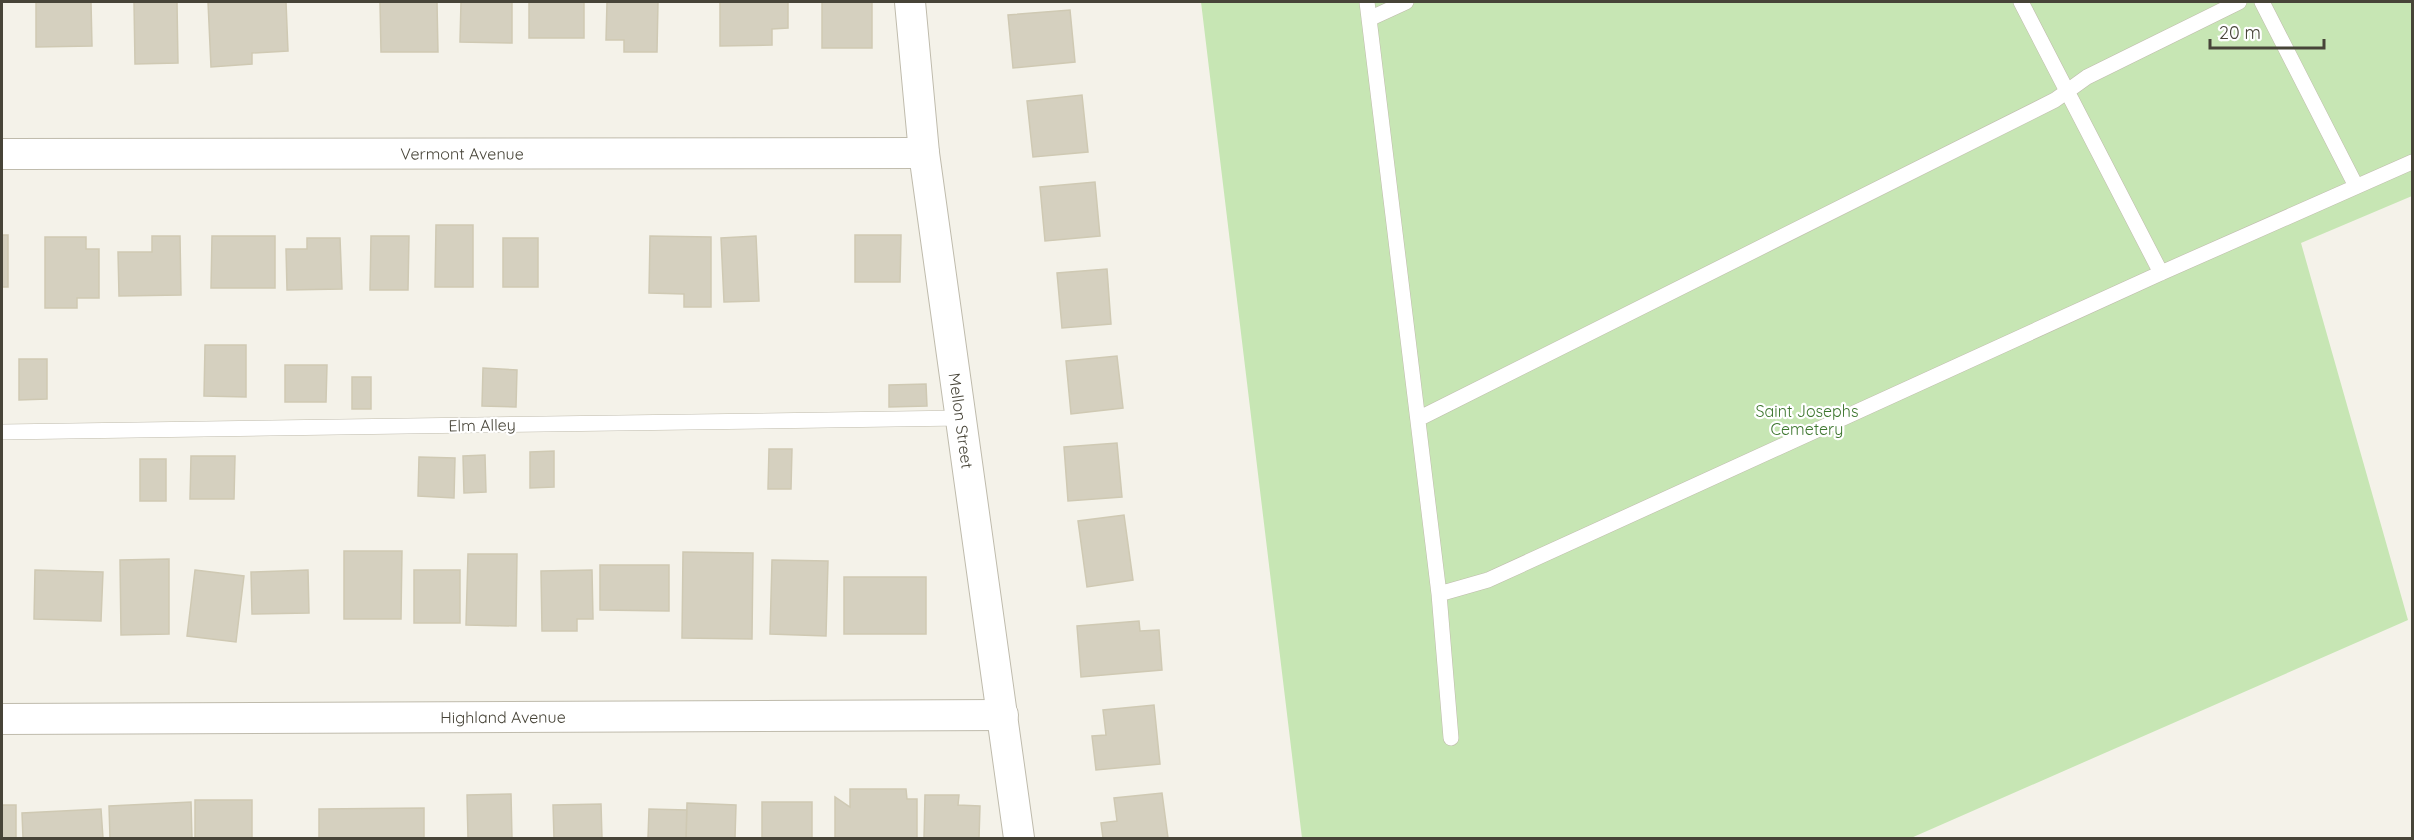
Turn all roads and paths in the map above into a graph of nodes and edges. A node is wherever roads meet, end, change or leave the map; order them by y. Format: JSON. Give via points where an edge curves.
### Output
{"nodes":[{"id":1,"x":910,"y":2,"type":"edge"},
{"id":2,"x":1367,"y":2,"type":"edge"},
{"id":3,"x":1406,"y":2,"type":"edge"},
{"id":4,"x":2021,"y":2,"type":"edge"},
{"id":5,"x":2239,"y":2,"type":"edge"},
{"id":6,"x":2262,"y":2,"type":"edge"},
{"id":7,"x":1369,"y":19,"type":"junction"},
{"id":8,"x":2067,"y":91,"type":"junction"},
{"id":9,"x":924,"y":153,"type":"junction"},
{"id":10,"x":2,"y":154,"type":"edge"},
{"id":11,"x":2412,"y":162,"type":"edge"},
{"id":12,"x":2356,"y":186,"type":"junction"},
{"id":13,"x":2161,"y":273,"type":"junction"},
{"id":14,"x":962,"y":418,"type":"junction"},
{"id":15,"x":1418,"y":419,"type":"junction"},
{"id":16,"x":2,"y":432,"type":"edge"},
{"id":17,"x":1439,"y":594,"type":"junction"},
{"id":18,"x":1003,"y":715,"type":"junction"},
{"id":19,"x":2,"y":719,"type":"edge"},
{"id":20,"x":1451,"y":738,"type":"dead end"},
{"id":21,"x":1019,"y":838,"type":"edge"}],
"edges":[{"from":1,"to":9,"type":"street","name":"Mellon Street"},
{"from":2,"to":7,"type":"lane"},
{"from":3,"to":7,"type":"lane"},
{"from":4,"to":8,"type":"lane"},
{"from":5,"to":8,"type":"lane","via":[[2086,76]]},
{"from":6,"to":12,"type":"lane"},
{"from":7,"to":15,"type":"lane"},
{"from":8,"to":13,"type":"lane"},
{"from":8,"to":15,"type":"lane"},
{"from":9,"to":10,"type":"street","name":"Vermont Avenue"},
{"from":9,"to":14,"type":"street","name":"Mellon Street"},
{"from":11,"to":12,"type":"lane"},
{"from":12,"to":13,"type":"lane"},
{"from":13,"to":17,"type":"lane","via":[[1488,580]]},
{"from":14,"to":16,"type":"lane","name":"Elm Alley"},
{"from":14,"to":18,"type":"street","name":"Mellon Street"},
{"from":15,"to":17,"type":"lane"},
{"from":17,"to":20,"type":"lane"},
{"from":18,"to":19,"type":"street","name":"Highland Avenue"},
{"from":18,"to":21,"type":"street","name":"Mellon Street"}]}
